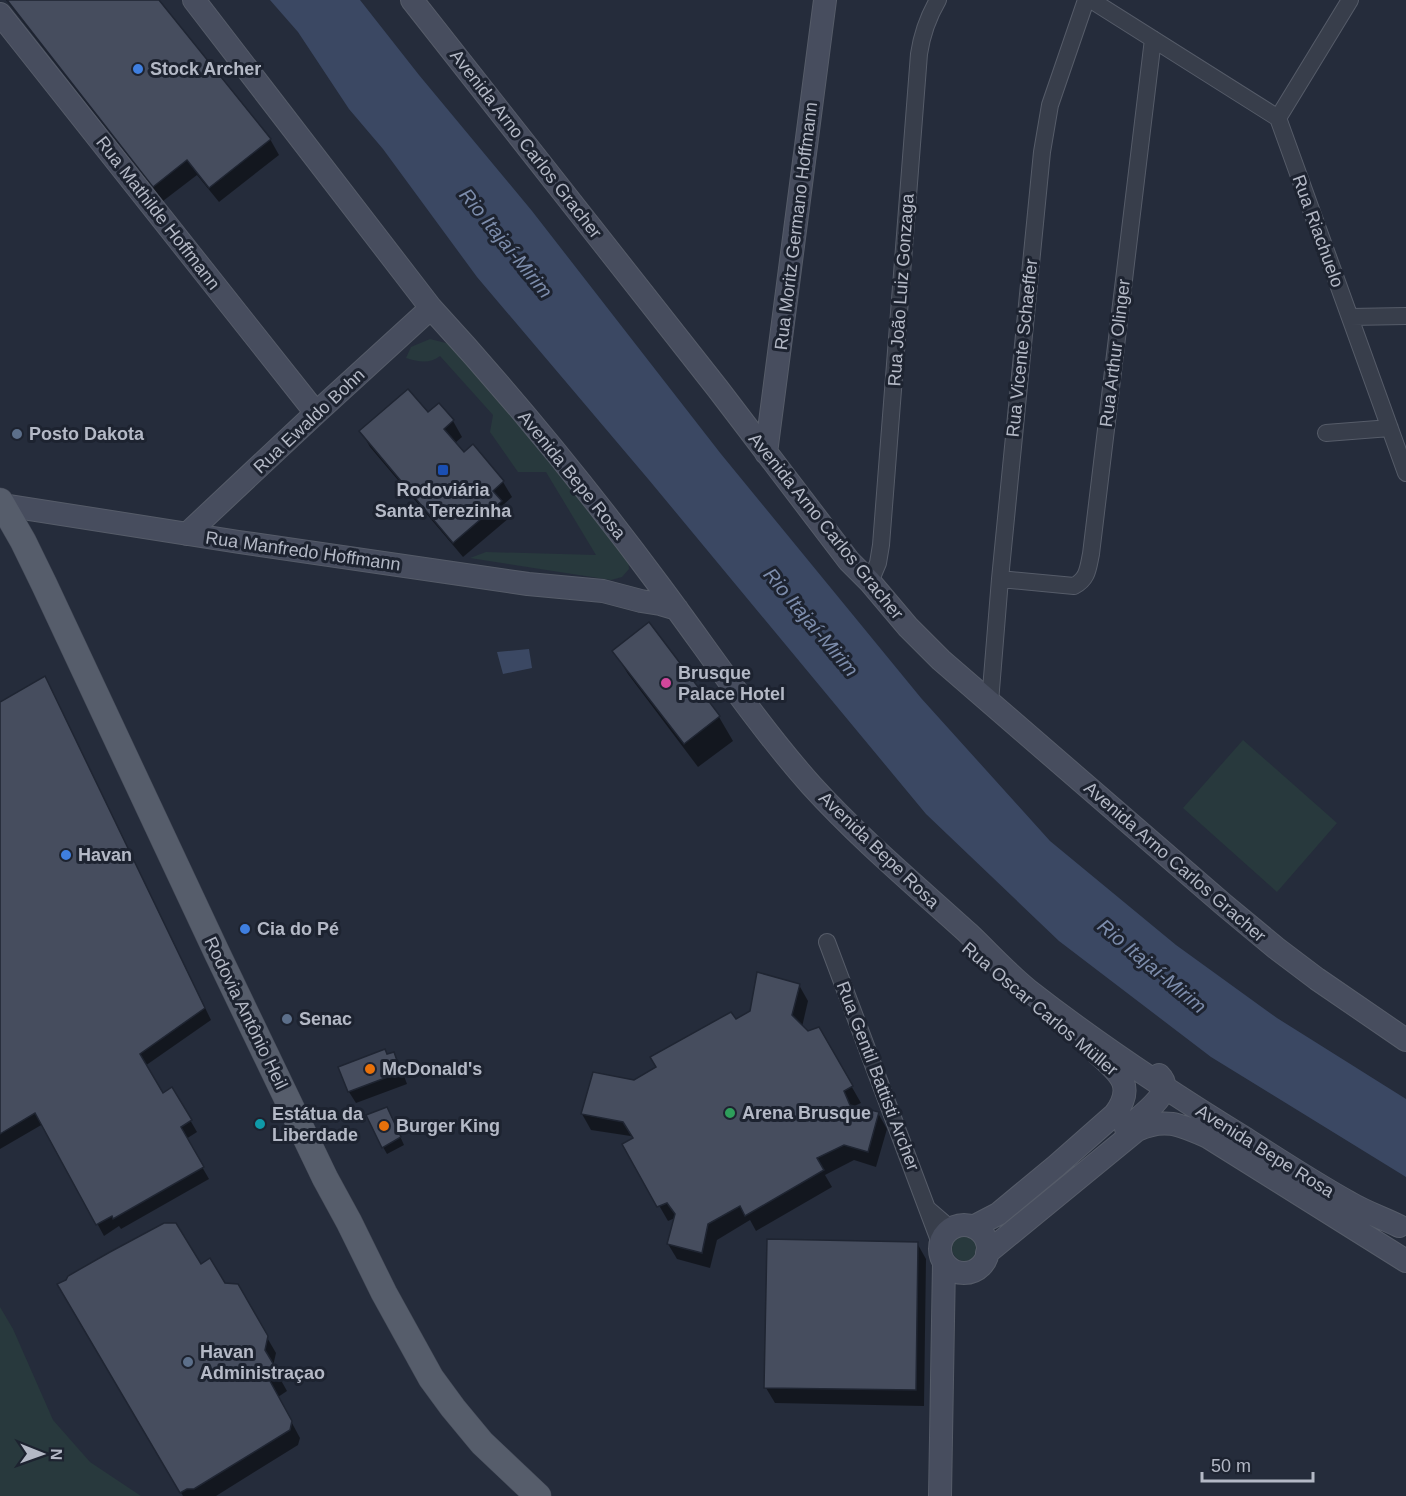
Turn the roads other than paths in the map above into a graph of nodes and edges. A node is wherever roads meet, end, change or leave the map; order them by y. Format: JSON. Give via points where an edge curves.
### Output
{"nodes":[{"id":1,"x":194,"y":0,"type":"edge"},
{"id":2,"x":412,"y":0,"type":"edge"},
{"id":3,"x":825,"y":0,"type":"edge"},
{"id":4,"x":938,"y":0,"type":"edge"},
{"id":5,"x":1086,"y":0,"type":"edge"},
{"id":6,"x":1091,"y":0,"type":"edge"},
{"id":7,"x":1350,"y":0,"type":"edge"},
{"id":8,"x":0,"y":14,"type":"edge"},
{"id":9,"x":1153,"y":39,"type":"junction"},
{"id":10,"x":1278,"y":118,"type":"junction"},
{"id":11,"x":431,"y":308,"type":"junction"},
{"id":12,"x":1406,"y":316,"type":"edge"},
{"id":13,"x":1350,"y":317,"type":"junction"},
{"id":14,"x":316,"y":413,"type":"junction"},
{"id":15,"x":1390,"y":428,"type":"junction"},
{"id":16,"x":1326,"y":433,"type":"dead end"},
{"id":17,"x":766,"y":453,"type":"junction"},
{"id":18,"x":1406,"y":473,"type":"edge"},
{"id":19,"x":1,"y":503,"type":"edge"},
{"id":20,"x":187,"y":534,"type":"junction"},
{"id":21,"x":637,"y":556,"type":"junction"},
{"id":22,"x":1000,"y":579,"type":"junction"},
{"id":23,"x":870,"y":582,"type":"junction"},
{"id":24,"x":603,"y":591,"type":"junction"},
{"id":25,"x":676,"y":609,"type":"junction"},
{"id":26,"x":990,"y":702,"type":"junction"},
{"id":27,"x":935,"y":906,"type":"junction"},
{"id":28,"x":968,"y":933,"type":"junction"},
{"id":29,"x":827,"y":942,"type":"dead end"},
{"id":30,"x":1115,"y":1037,"type":"junction"},
{"id":31,"x":1406,"y":1040,"type":"edge"},
{"id":32,"x":1164,"y":1088,"type":"junction"},
{"id":33,"x":974,"y":1227,"type":"junction"},
{"id":34,"x":1402,"y":1228,"type":"edge"},
{"id":35,"x":1013,"y":1232,"type":"junction"},
{"id":36,"x":945,"y":1245,"type":"junction"},
{"id":37,"x":987,"y":1253,"type":"junction"},
{"id":38,"x":1406,"y":1261,"type":"edge"},
{"id":39,"x":965,"y":1273,"type":"junction"},
{"id":40,"x":944,"y":1322,"type":"junction"},
{"id":41,"x":538,"y":1496,"type":"edge"},
{"id":42,"x":940,"y":1496,"type":"edge"}],
"edges":[{"from":1,"to":11,"type":"main road","name":"Avenida Bepe Rosa"},
{"from":2,"to":17,"type":"main road","name":"Avenida Arno Carlos Gracher"},
{"from":3,"to":17,"type":"main road","name":"Rua Moritz Germano Hoffmann"},
{"from":4,"to":23,"type":"street","name":"Rua João Luiz Gonzaga","via":[[922,36],[919,54],[881,545]]},
{"from":5,"to":22,"type":"street","name":"Rua Vicente Schaeffer","via":[[1056,84],[1044,134]]},
{"from":6,"to":9,"type":"street"},
{"from":7,"to":10,"type":"street"},
{"from":8,"to":14,"type":"main road","name":"Rua Mathilde Hoffmann"},
{"from":9,"to":10,"type":"street"},
{"from":9,"to":22,"type":"street","name":"Rua Arthur Olinger","via":[[1086,576],[1074,586]]},
{"from":10,"to":13,"type":"street","name":"Rua Riachuelo"},
{"from":11,"to":14,"type":"main road","name":"Rua Ewaldo Bohn"},
{"from":11,"to":21,"type":"main road","name":"Avenida Bepe Rosa","via":[[529,420]]},
{"from":12,"to":13,"type":"street"},
{"from":13,"to":15,"type":"street","name":"Rua Riachuelo"},
{"from":14,"to":20,"type":"main road","name":"Rua Ewaldo Bohn"},
{"from":15,"to":16,"type":"street"},
{"from":15,"to":18,"type":"street","name":"Rua Riachuelo"},
{"from":17,"to":23,"type":"main road","name":"Avenida Arno Carlos Gracher","via":[[849,561]]},
{"from":19,"to":20,"type":"main road","name":"Rua Manfredo Hoffmann"},
{"from":19,"to":41,"type":"main road","name":"Rodovia Antônio Heil","via":[[70,637],[160,833],[389,1303],[431,1378],[453,1408],[482,1443]]},
{"from":20,"to":24,"type":"main road","name":"Rua Manfredo Hoffmann","via":[[528,584]]},
{"from":21,"to":24,"type":"main road","name":"Rua Manfredo Hoffmann","via":[[638,577],[633,586]]},
{"from":21,"to":25,"type":"main road","name":"Avenida Bepe Rosa"},
{"from":22,"to":26,"type":"street","name":"Rua Vicente Schaeffer"},
{"from":23,"to":26,"type":"main road","name":"Avenida Arno Carlos Gracher","via":[[908,627]]},
{"from":24,"to":25,"type":"main road","name":"Rua Manfredo Hoffmann"},
{"from":25,"to":27,"type":"main road","name":"Avenida Bepe Rosa","via":[[811,784]]},
{"from":26,"to":31,"type":"main road","name":"Avenida Arno Carlos Gracher","via":[[1276,948]]},
{"from":27,"to":28,"type":"main road","name":"Avenida Bepe Rosa"},
{"from":27,"to":33,"type":"main road","name":"Rua Oscar Carlos Müller","via":[[963,948],[1104,1060],[1120,1077],[1126,1093],[1115,1114],[998,1214]]},
{"from":28,"to":30,"type":"main road","name":"Avenida Bepe Rosa"},
{"from":28,"to":32,"type":"main road","name":"Avenida Bepe Rosa","via":[[1025,987]]},
{"from":29,"to":36,"type":"street","name":"Rua Gentil Battisti Archer","via":[[928,1210]]},
{"from":30,"to":32,"type":"main road","name":"Rua Oscar Carlos Müller","via":[[1119,1048],[1161,1076]]},
{"from":30,"to":34,"type":"main road","name":"Avenida Bepe Rosa"},
{"from":32,"to":34,"type":"main road","name":"Avenida Bepe Rosa","via":[[1352,1204]]},
{"from":32,"to":35,"type":"main road","via":[[1156,1102],[1133,1124],[1019,1218]]},
{"from":33,"to":36,"type":"main road","via":[[963,1225]]},
{"from":33,"to":37,"type":"main road","via":[[985,1238]]},
{"from":35,"to":37,"type":"main road"},
{"from":35,"to":38,"type":"main road","via":[[1137,1130],[1163,1123],[1180,1125],[1208,1137]]},
{"from":36,"to":39,"type":"main road","via":[[950,1268]]},
{"from":36,"to":40,"type":"main road"},
{"from":37,"to":39,"type":"main road","via":[[980,1266]]},
{"from":39,"to":40,"type":"main road","via":[[952,1294]]},
{"from":40,"to":42,"type":"main road"}]}
